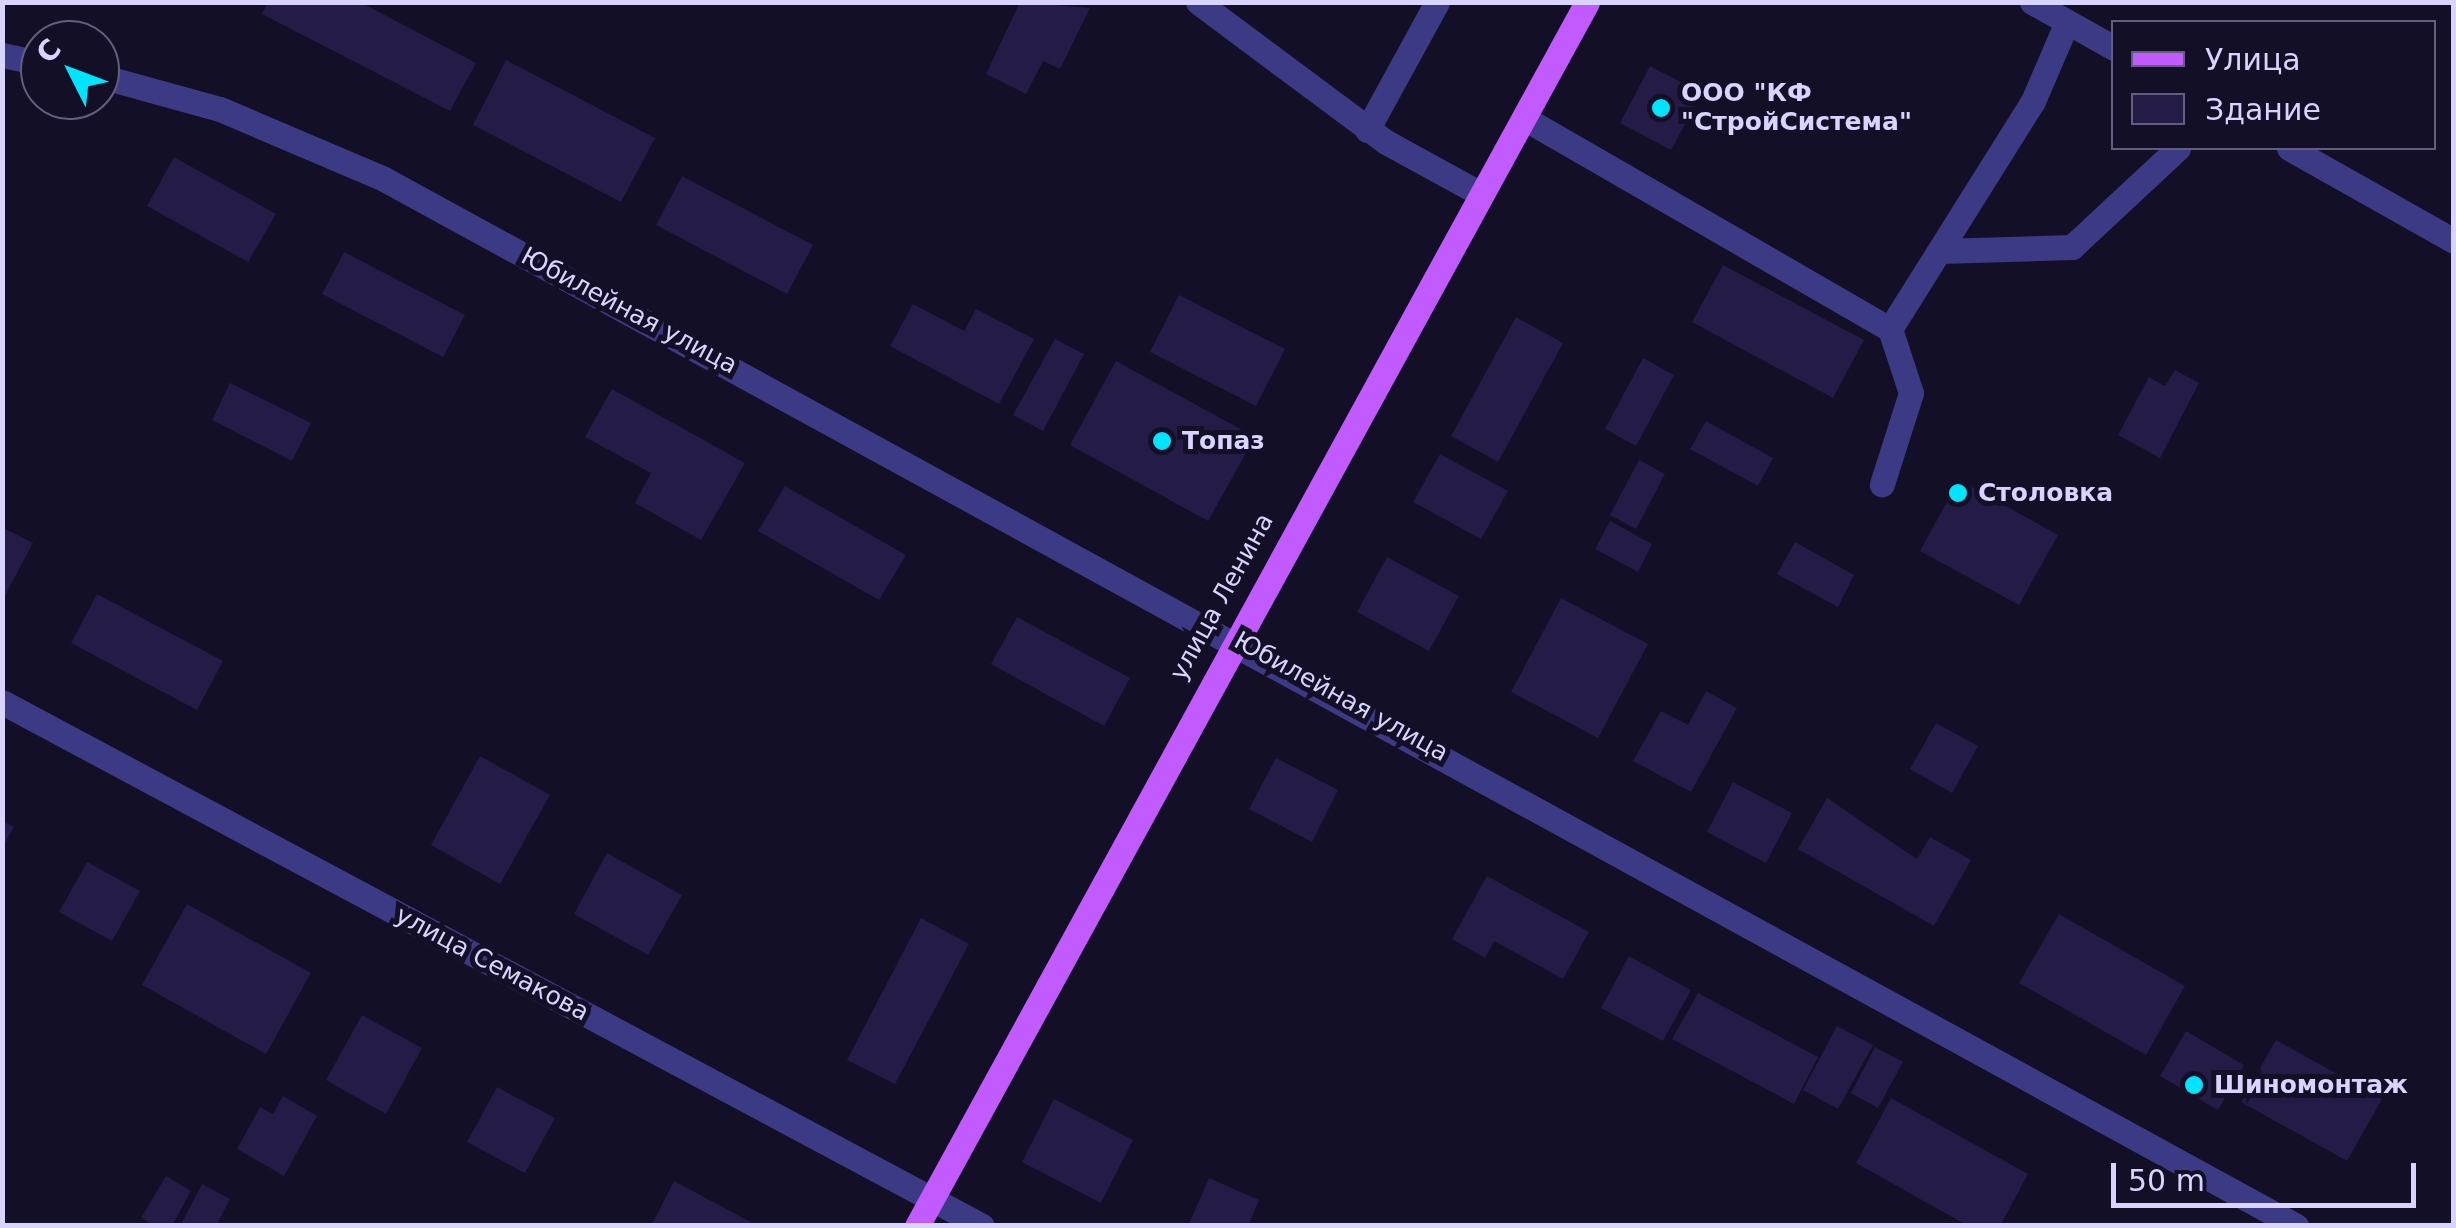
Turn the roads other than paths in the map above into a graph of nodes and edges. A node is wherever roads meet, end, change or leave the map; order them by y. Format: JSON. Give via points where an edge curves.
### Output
{"nodes":[{"id":1,"x":1198,"y":2,"type":"edge"},
{"id":2,"x":1437,"y":2,"type":"edge"},
{"id":3,"x":1588,"y":2,"type":"edge"},
{"id":4,"x":2032,"y":2,"type":"edge"},
{"id":5,"x":2067,"y":22,"type":"junction"},
{"id":6,"x":2111,"y":46,"type":"edge"},
{"id":7,"x":120,"y":82,"type":"edge"},
{"id":8,"x":1524,"y":118,"type":"junction"},
{"id":9,"x":1368,"y":130,"type":"junction"},
{"id":10,"x":2176,"y":150,"type":"edge"},
{"id":11,"x":2292,"y":150,"type":"edge"},
{"id":12,"x":1481,"y":194,"type":"junction"},
{"id":13,"x":2454,"y":241,"type":"edge"},
{"id":14,"x":1940,"y":251,"type":"junction"},
{"id":15,"x":1890,"y":329,"type":"junction"},
{"id":16,"x":1882,"y":484,"type":"dead end"},
{"id":17,"x":1234,"y":638,"type":"junction"},
{"id":18,"x":2,"y":702,"type":"edge"},
{"id":19,"x":932,"y":1198,"type":"junction"},
{"id":20,"x":917,"y":1226,"type":"edge"},
{"id":21,"x":982,"y":1226,"type":"edge"},
{"id":22,"x":2296,"y":1226,"type":"edge"}],
"edges":[{"from":1,"to":9,"type":"street"},
{"from":2,"to":9,"type":"street"},
{"from":3,"to":8,"type":"main road","name":"улица Ленина"},
{"from":4,"to":5,"type":"street"},
{"from":5,"to":6,"type":"street"},
{"from":5,"to":14,"type":"street","via":[[2033,101]]},
{"from":7,"to":17,"type":"street","name":"Юбилейная улица","via":[[220,109],[384,179]]},
{"from":8,"to":12,"type":"main road","name":"улица Ленина"},
{"from":8,"to":15,"type":"street"},
{"from":9,"to":12,"type":"street"},
{"from":10,"to":14,"type":"street","via":[[2072,247]]},
{"from":11,"to":13,"type":"street"},
{"from":12,"to":17,"type":"main road","name":"улица Ленина"},
{"from":14,"to":15,"type":"street"},
{"from":15,"to":16,"type":"street","via":[[1911,393]]},
{"from":17,"to":19,"type":"main road","name":"улица Ленина"},
{"from":17,"to":22,"type":"street","name":"Юбилейная улица"},
{"from":18,"to":19,"type":"street","name":"улица Семакова"},
{"from":19,"to":20,"type":"main road","name":"улица Ленина"},
{"from":19,"to":21,"type":"street","name":"улица Семакова"}]}
